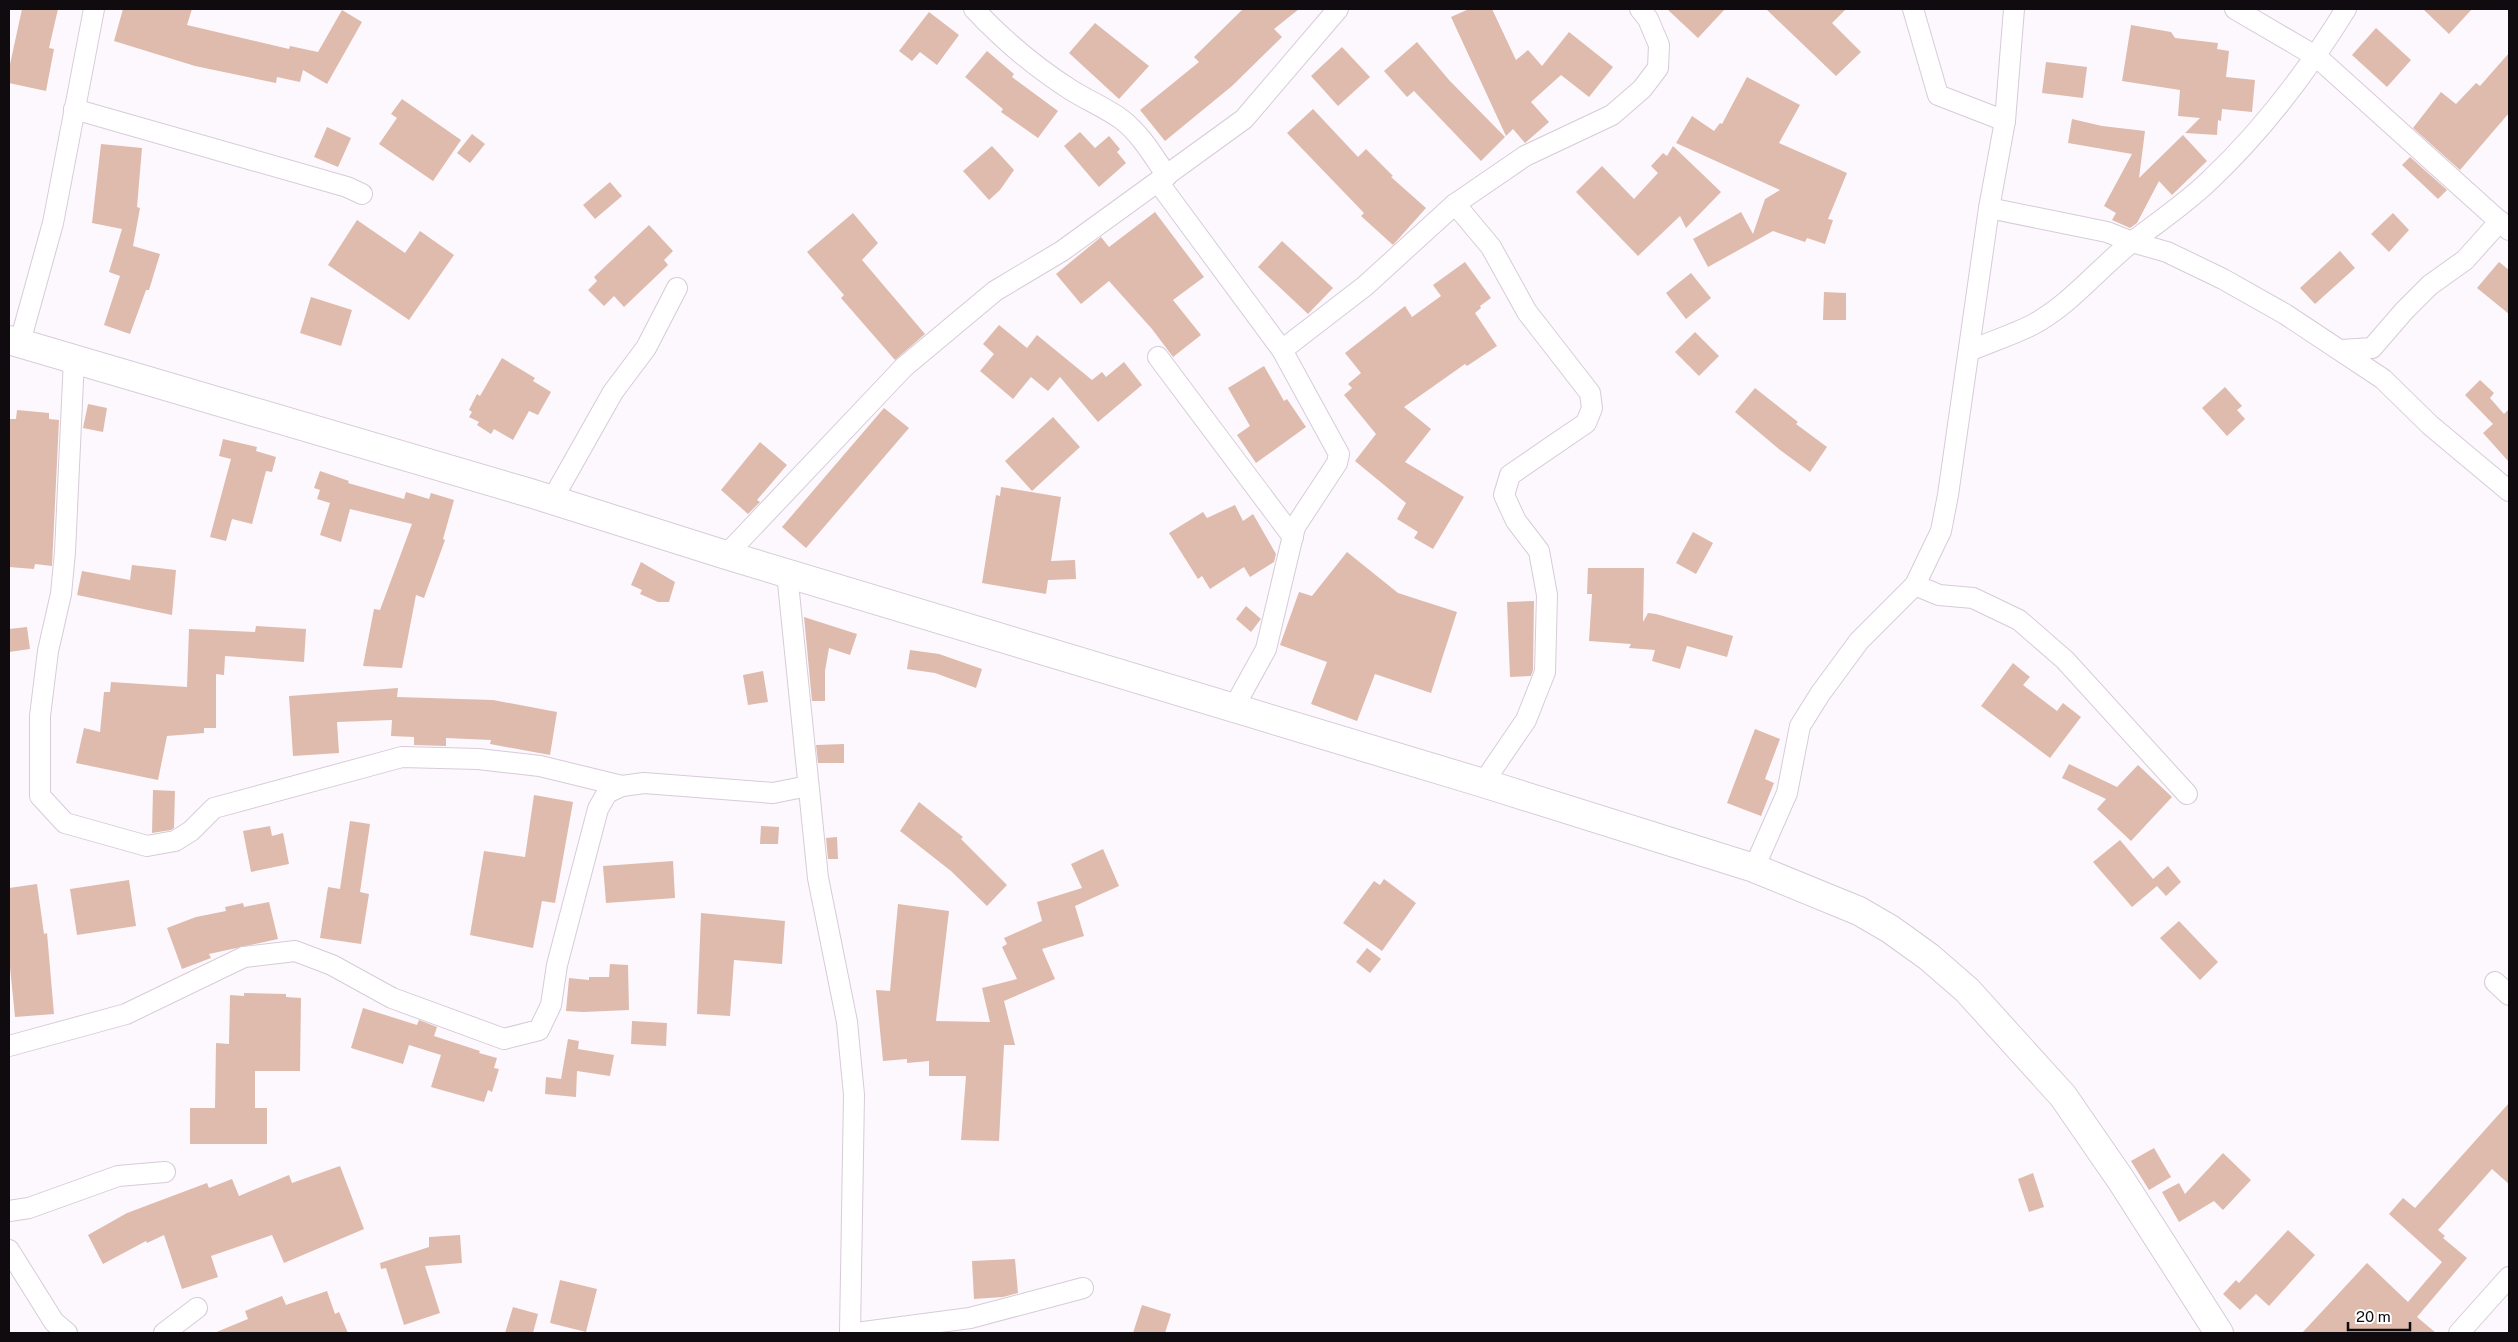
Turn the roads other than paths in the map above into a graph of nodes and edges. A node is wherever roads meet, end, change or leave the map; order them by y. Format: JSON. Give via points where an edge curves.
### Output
{"nodes":[{"id":1,"x":94,"y":9,"type":"edge"},
{"id":2,"x":974,"y":9,"type":"edge"},
{"id":3,"x":1338,"y":9,"type":"edge"},
{"id":4,"x":1640,"y":9,"type":"edge"},
{"id":5,"x":1913,"y":9,"type":"edge"},
{"id":6,"x":2014,"y":9,"type":"edge"},
{"id":7,"x":2235,"y":9,"type":"edge"},
{"id":8,"x":2346,"y":9,"type":"edge"},
{"id":9,"x":2317,"y":57,"type":"junction"},
{"id":10,"x":74,"y":109,"type":"junction"},
{"id":11,"x":2006,"y":121,"type":"junction"},
{"id":12,"x":1163,"y":179,"type":"junction"},
{"id":13,"x":362,"y":194,"type":"dead end"},
{"id":14,"x":1456,"y":204,"type":"junction"},
{"id":15,"x":1989,"y":208,"type":"junction"},
{"id":16,"x":2504,"y":226,"type":"edge"},
{"id":17,"x":2132,"y":242,"type":"junction"},
{"id":18,"x":677,"y":288,"type":"dead end"},
{"id":19,"x":14,"y":341,"type":"edge"},
{"id":20,"x":1282,"y":350,"type":"junction"},
{"id":21,"x":1969,"y":350,"type":"junction"},
{"id":22,"x":2341,"y":350,"type":"junction"},
{"id":23,"x":1158,"y":357,"type":"dead end"},
{"id":24,"x":74,"y":359,"type":"junction"},
{"id":25,"x":2509,"y":491,"type":"edge"},
{"id":26,"x":552,"y":500,"type":"junction"},
{"id":27,"x":1293,"y":538,"type":"junction"},
{"id":28,"x":726,"y":555,"type":"junction"},
{"id":29,"x":787,"y":573,"type":"junction"},
{"id":30,"x":1915,"y":585,"type":"junction"},
{"id":31,"x":1234,"y":707,"type":"junction"},
{"id":32,"x":1483,"y":783,"type":"junction"},
{"id":33,"x":622,"y":786,"type":"junction"},
{"id":34,"x":808,"y":786,"type":"junction"},
{"id":35,"x":2188,"y":794,"type":"dead end"},
{"id":36,"x":1754,"y":868,"type":"junction"},
{"id":37,"x":9,"y":1046,"type":"edge"},
{"id":38,"x":165,"y":1172,"type":"dead end"},
{"id":39,"x":9,"y":1212,"type":"edge"},
{"id":40,"x":9,"y":1250,"type":"edge"},
{"id":41,"x":2509,"y":1277,"type":"edge"},
{"id":42,"x":1083,"y":1288,"type":"dead end"},
{"id":43,"x":197,"y":1308,"type":"dead end"},
{"id":44,"x":67,"y":1333,"type":"edge"},
{"id":45,"x":164,"y":1333,"type":"edge"},
{"id":46,"x":850,"y":1333,"type":"edge"},
{"id":47,"x":856,"y":1333,"type":"edge"},
{"id":48,"x":2219,"y":1333,"type":"edge"},
{"id":49,"x":2459,"y":1333,"type":"edge"}],
"edges":[{"from":1,"to":10,"type":"street"},
{"from":2,"to":12,"type":"street","via":[[1029,61],[1122,120],[1137,135]]},
{"from":3,"to":12,"type":"street","via":[[1244,119]]},
{"from":4,"to":14,"type":"street","via":[[1659,45],[1658,68],[1642,89],[1612,115],[1525,156]]},
{"from":5,"to":11,"type":"street","via":[[1938,96]]},
{"from":6,"to":11,"type":"street"},
{"from":7,"to":9,"type":"street"},
{"from":8,"to":9,"type":"street"},
{"from":9,"to":16,"type":"street"},
{"from":9,"to":17,"type":"street","via":[[2262,127],[2222,168]]},
{"from":10,"to":13,"type":"street","via":[[338,184]]},
{"from":10,"to":19,"type":"street","via":[[53,223]]},
{"from":11,"to":15,"type":"street"},
{"from":12,"to":20,"type":"street"},
{"from":12,"to":28,"type":"street","via":[[1062,251],[995,291],[904,366]]},
{"from":14,"to":20,"type":"street","via":[[1365,286]]},
{"from":14,"to":32,"type":"street","via":[[1491,247],[1527,312],[1590,393],[1592,408],[1586,423],[1510,475],[1504,495],[1516,521],[1539,551],[1548,595],[1544,672],[1526,720]]},
{"from":15,"to":17,"type":"street","via":[[2107,232]]},
{"from":15,"to":21,"type":"street"},
{"from":16,"to":22,"type":"street","via":[[2430,285],[2372,348]]},
{"from":17,"to":21,"type":"street","via":[[2083,288],[2034,324]]},
{"from":17,"to":22,"type":"street","via":[[2167,252],[2223,279]]},
{"from":18,"to":26,"type":"street","via":[[646,348],[613,392]]},
{"from":19,"to":24,"type":"main road"},
{"from":20,"to":27,"type":"street","via":[[1339,454],[1337,463],[1295,527]]},
{"from":21,"to":30,"type":"street","via":[[1941,531]]},
{"from":22,"to":25,"type":"street","via":[[2383,379],[2430,425]]},
{"from":23,"to":27,"type":"street"},
{"from":24,"to":26,"type":"main road"},
{"from":24,"to":33,"type":"street","via":[[65,552],[40,716],[40,796],[65,823],[147,846],[175,841],[191,831],[214,808],[402,758],[478,759],[540,766]]},
{"from":26,"to":28,"type":"main road"},
{"from":27,"to":31,"type":"street","via":[[1266,649]]},
{"from":28,"to":29,"type":"main road"},
{"from":29,"to":31,"type":"main road"},
{"from":29,"to":34,"type":"street"},
{"from":30,"to":35,"type":"street","via":[[1939,595],[1973,598],[2019,620],[2065,660]]},
{"from":30,"to":36,"type":"street","via":[[1860,641],[1800,726],[1786,793]]},
{"from":31,"to":32,"type":"main road"},
{"from":32,"to":36,"type":"main road"},
{"from":33,"to":34,"type":"street","via":[[644,783],[773,793]]},
{"from":33,"to":37,"type":"street","via":[[607,793],[598,808],[557,965],[551,1005],[539,1030],[504,1039],[392,998],[332,965],[295,951],[244,957],[126,1014]]},
{"from":34,"to":46,"type":"street","via":[[818,878],[847,1022],[854,1095]]},
{"from":36,"to":48,"type":"main road","via":[[1859,911],[1929,957],[1967,990],[2063,1096]]},
{"from":38,"to":39,"type":"street","via":[[118,1176]]},
{"from":40,"to":44,"type":"street","via":[[54,1322]]},
{"from":41,"to":49,"type":"street"},
{"from":42,"to":47,"type":"street","via":[[970,1318]]},
{"from":43,"to":45,"type":"street"}]}
